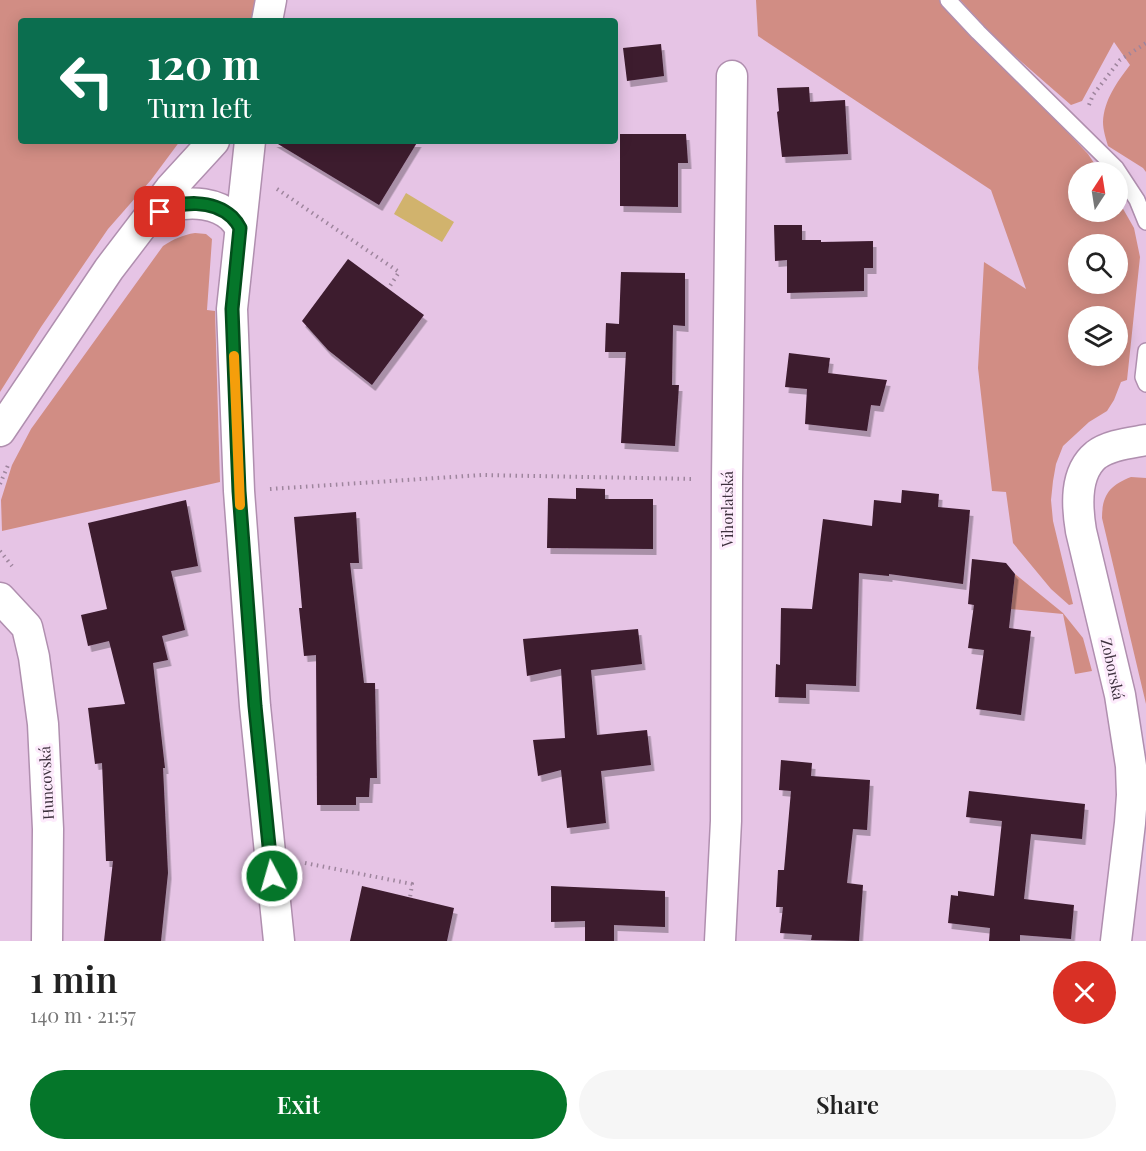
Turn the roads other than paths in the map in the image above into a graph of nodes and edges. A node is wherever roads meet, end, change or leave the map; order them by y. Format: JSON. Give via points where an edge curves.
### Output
{"nodes":[{"id":1,"x":271,"y":0,"type":"edge"},
{"id":2,"x":948,"y":0,"type":"edge"},
{"id":3,"x":268,"y":18,"type":"edge"},
{"id":4,"x":732,"y":76,"type":"dead end"},
{"id":5,"x":211,"y":144,"type":"edge"},
{"id":6,"x":248,"y":154,"type":"edge"},
{"id":7,"x":148,"y":218,"type":"junction"},
{"id":8,"x":1146,"y":222,"type":"edge"},
{"id":9,"x":240,"y":228,"type":"junction"},
{"id":10,"x":1146,"y":351,"type":"edge"},
{"id":11,"x":1146,"y":384,"type":"edge"},
{"id":12,"x":0,"y":431,"type":"edge"},
{"id":13,"x":1146,"y":440,"type":"edge"},
{"id":14,"x":0,"y":598,"type":"edge"},
{"id":15,"x":13,"y":621,"type":"edge"},
{"id":16,"x":47,"y":941,"type":"edge"},
{"id":17,"x":279,"y":941,"type":"edge"},
{"id":18,"x":720,"y":941,"type":"edge"},
{"id":19,"x":1116,"y":941,"type":"edge"}],
"edges":[{"from":1,"to":3,"type":"street"},
{"from":2,"to":8,"type":"lane","via":[[1116,168]]},
{"from":4,"to":18,"type":"street","name":"Vihorlatská","via":[[726,821]]},
{"from":5,"to":7,"type":"street"},
{"from":6,"to":9,"type":"street"},
{"from":7,"to":9,"type":"street","via":[[171,206],[188,203],[220,209]]},
{"from":7,"to":12,"type":"street"},
{"from":9,"to":17,"type":"street","via":[[232,309],[239,491],[255,706]]},
{"from":10,"to":11,"type":"lane"},
{"from":13,"to":19,"type":"street","name":"Zoborská","via":[[1109,448],[1096,456],[1086,468],[1078,497],[1081,531],[1120,695],[1131,766],[1130,823]]},
{"from":14,"to":15,"type":"street"},
{"from":15,"to":16,"type":"street","name":"Huncovská","via":[[34,657],[43,724],[48,829]]}]}
